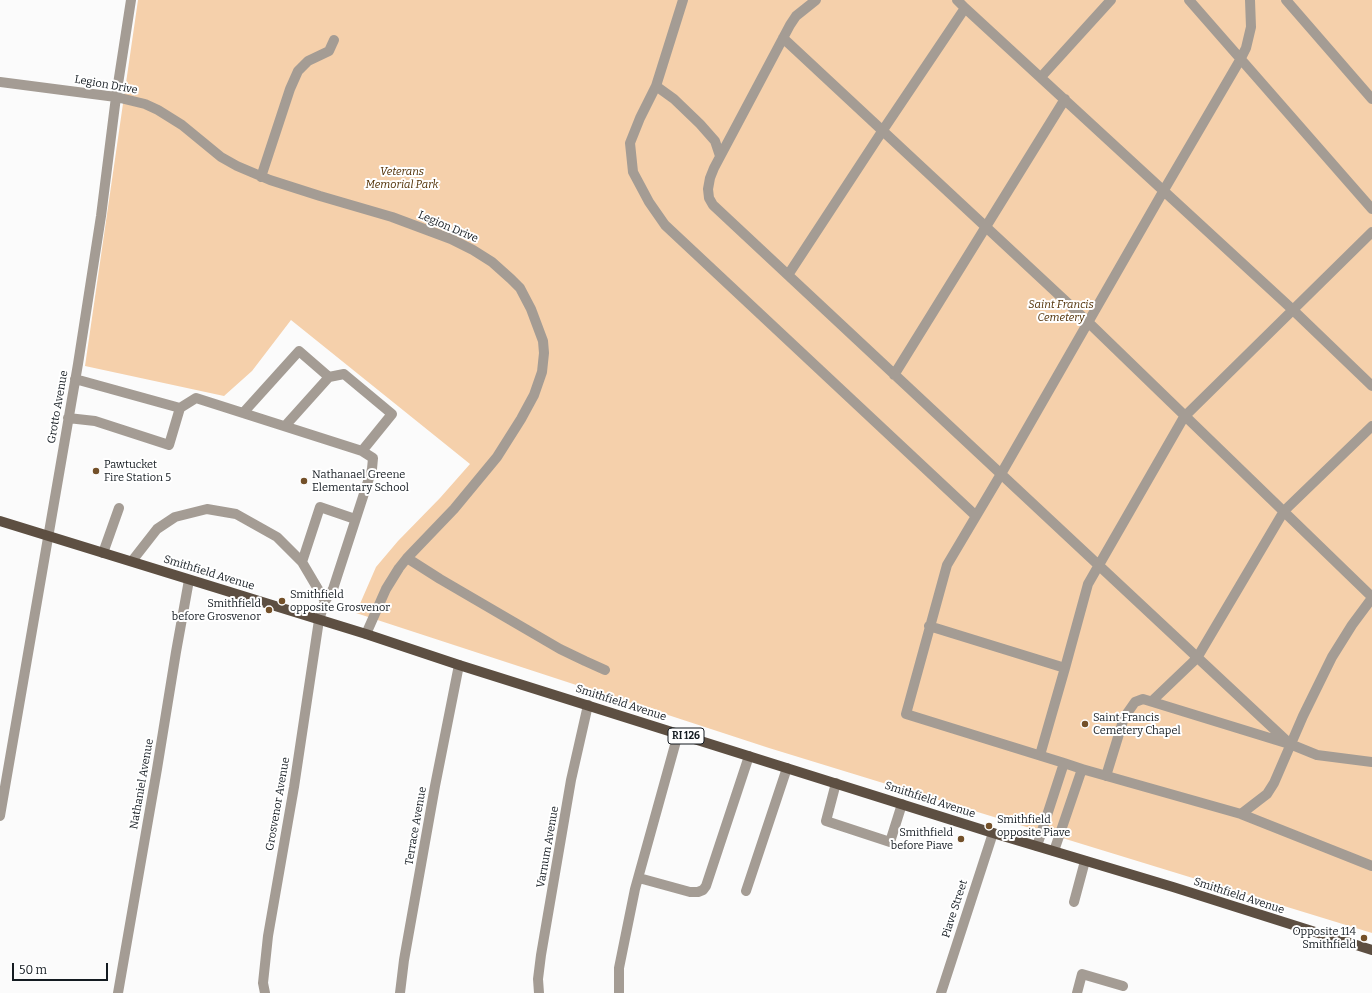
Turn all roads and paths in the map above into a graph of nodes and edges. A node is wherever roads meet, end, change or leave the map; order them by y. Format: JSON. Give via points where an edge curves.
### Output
{"nodes":[{"id":1,"x":131,"y":0,"type":"edge"},
{"id":2,"x":683,"y":0,"type":"edge"},
{"id":3,"x":816,"y":0,"type":"edge"},
{"id":4,"x":957,"y":0,"type":"edge"},
{"id":5,"x":1111,"y":0,"type":"edge"},
{"id":6,"x":1189,"y":0,"type":"edge"},
{"id":7,"x":1250,"y":0,"type":"edge"},
{"id":8,"x":1286,"y":0,"type":"edge"},
{"id":9,"x":965,"y":8,"type":"junction"},
{"id":10,"x":783,"y":38,"type":"junction"},
{"id":11,"x":334,"y":40,"type":"dead end"},
{"id":12,"x":1240,"y":60,"type":"junction"},
{"id":13,"x":1041,"y":78,"type":"junction"},
{"id":14,"x":0,"y":82,"type":"edge"},
{"id":15,"x":656,"y":86,"type":"junction"},
{"id":16,"x":116,"y":97,"type":"junction"},
{"id":17,"x":1065,"y":99,"type":"junction"},
{"id":18,"x":1372,"y":99,"type":"edge"},
{"id":19,"x":883,"y":130,"type":"junction"},
{"id":20,"x":720,"y":156,"type":"junction"},
{"id":21,"x":261,"y":177,"type":"junction"},
{"id":22,"x":1164,"y":190,"type":"junction"},
{"id":23,"x":1372,"y":209,"type":"edge"},
{"id":24,"x":985,"y":228,"type":"junction"},
{"id":25,"x":1372,"y":232,"type":"edge"},
{"id":26,"x":788,"y":275,"type":"junction"},
{"id":27,"x":1294,"y":310,"type":"junction"},
{"id":28,"x":1088,"y":322,"type":"junction"},
{"id":29,"x":894,"y":375,"type":"junction"},
{"id":30,"x":329,"y":377,"type":"junction"},
{"id":31,"x":75,"y":379,"type":"junction"},
{"id":32,"x":1372,"y":386,"type":"edge"},
{"id":33,"x":180,"y":408,"type":"junction"},
{"id":34,"x":243,"y":413,"type":"junction"},
{"id":35,"x":1184,"y":416,"type":"junction"},
{"id":36,"x":68,"y":418,"type":"junction"},
{"id":37,"x":285,"y":426,"type":"junction"},
{"id":38,"x":1372,"y":426,"type":"edge"},
{"id":39,"x":362,"y":451,"type":"junction"},
{"id":40,"x":1000,"y":474,"type":"junction"},
{"id":41,"x":119,"y":508,"type":"dead end"},
{"id":42,"x":1284,"y":511,"type":"junction"},
{"id":43,"x":976,"y":516,"type":"junction"},
{"id":44,"x":356,"y":519,"type":"junction"},
{"id":45,"x":0,"y":521,"type":"edge"},
{"id":46,"x":48,"y":536,"type":"junction"},
{"id":47,"x":104,"y":552,"type":"junction"},
{"id":48,"x":407,"y":558,"type":"junction"},
{"id":49,"x":132,"y":561,"type":"junction"},
{"id":50,"x":302,"y":562,"type":"junction"},
{"id":51,"x":1098,"y":565,"type":"junction"},
{"id":52,"x":189,"y":580,"type":"junction"},
{"id":53,"x":1372,"y":598,"type":"edge"},
{"id":54,"x":325,"y":601,"type":"junction"},
{"id":55,"x":319,"y":620,"type":"junction"},
{"id":56,"x":929,"y":626,"type":"junction"},
{"id":57,"x":366,"y":634,"type":"junction"},
{"id":58,"x":1197,"y":658,"type":"junction"},
{"id":59,"x":459,"y":665,"type":"junction"},
{"id":60,"x":1065,"y":668,"type":"junction"},
{"id":61,"x":604,"y":670,"type":"dead end"},
{"id":62,"x":1152,"y":701,"type":"junction"},
{"id":63,"x":588,"y":705,"type":"junction"},
{"id":64,"x":678,"y":734,"type":"junction"},
{"id":65,"x":1290,"y":744,"type":"junction"},
{"id":66,"x":1040,"y":755,"type":"junction"},
{"id":67,"x":749,"y":756,"type":"junction"},
{"id":68,"x":1372,"y":762,"type":"edge"},
{"id":69,"x":1064,"y":763,"type":"junction"},
{"id":70,"x":787,"y":768,"type":"junction"},
{"id":71,"x":1082,"y":770,"type":"junction"},
{"id":72,"x":1106,"y":776,"type":"junction"},
{"id":73,"x":836,"y":783,"type":"junction"},
{"id":74,"x":902,"y":804,"type":"junction"},
{"id":75,"x":1241,"y":814,"type":"junction"},
{"id":76,"x":0,"y":816,"type":"edge"},
{"id":77,"x":993,"y":833,"type":"junction"},
{"id":78,"x":1037,"y":846,"type":"junction"},
{"id":79,"x":1054,"y":851,"type":"junction"},
{"id":80,"x":1085,"y":861,"type":"junction"},
{"id":81,"x":1370,"y":863,"type":"edge"},
{"id":82,"x":638,"y":878,"type":"junction"},
{"id":83,"x":746,"y":891,"type":"dead end"},
{"id":84,"x":1074,"y":902,"type":"dead end"},
{"id":85,"x":1372,"y":950,"type":"edge"},
{"id":86,"x":1123,"y":986,"type":"dead end"},
{"id":87,"x":118,"y":993,"type":"edge"},
{"id":88,"x":265,"y":993,"type":"edge"},
{"id":89,"x":400,"y":993,"type":"edge"},
{"id":90,"x":539,"y":993,"type":"edge"},
{"id":91,"x":619,"y":993,"type":"edge"},
{"id":92,"x":940,"y":993,"type":"edge"},
{"id":93,"x":1077,"y":993,"type":"edge"}],
"edges":[{"from":1,"to":16,"type":"street","name":"Grotto Avenue"},
{"from":2,"to":15,"type":"street"},
{"from":3,"to":10,"type":"street","via":[[796,16]]},
{"from":4,"to":9,"type":"street"},
{"from":5,"to":13,"type":"street"},
{"from":6,"to":12,"type":"street"},
{"from":7,"to":12,"type":"street","via":[[1251,27]]},
{"from":8,"to":18,"type":"street"},
{"from":9,"to":13,"type":"street"},
{"from":9,"to":19,"type":"street"},
{"from":10,"to":19,"type":"street"},
{"from":10,"to":20,"type":"street"},
{"from":11,"to":21,"type":"street","via":[[329,50],[308,60],[298,71]]},
{"from":12,"to":22,"type":"street"},
{"from":12,"to":23,"type":"street"},
{"from":13,"to":17,"type":"street"},
{"from":14,"to":16,"type":"street","name":"Legion Drive"},
{"from":15,"to":20,"type":"street","via":[[700,124],[715,141]]},
{"from":15,"to":43,"type":"street","via":[[630,143],[633,172],[665,225]]},
{"from":16,"to":21,"type":"street","name":"Legion Drive","via":[[158,110],[182,125],[220,157]]},
{"from":16,"to":31,"type":"street","name":"Grotto Avenue"},
{"from":17,"to":22,"type":"street"},
{"from":17,"to":24,"type":"street"},
{"from":19,"to":24,"type":"street"},
{"from":19,"to":26,"type":"street"},
{"from":20,"to":26,"type":"street","via":[[708,188],[711,202]]},
{"from":21,"to":48,"type":"street","name":"Legion Drive","via":[[392,217],[451,238],[473,250],[502,270],[520,288],[540,330],[544,353],[542,372],[534,395],[521,419],[476,484]]},
{"from":22,"to":27,"type":"street"},
{"from":22,"to":28,"type":"street"},
{"from":24,"to":28,"type":"street"},
{"from":24,"to":29,"type":"street"},
{"from":25,"to":27,"type":"street"},
{"from":26,"to":29,"type":"street"},
{"from":27,"to":32,"type":"street"},
{"from":27,"to":35,"type":"street"},
{"from":28,"to":35,"type":"street"},
{"from":28,"to":40,"type":"street"},
{"from":29,"to":40,"type":"street"},
{"from":30,"to":34,"type":"street","via":[[299,351]]},
{"from":30,"to":37,"type":"street"},
{"from":30,"to":39,"type":"street","via":[[344,374],[392,414]]},
{"from":31,"to":33,"type":"street"},
{"from":31,"to":36,"type":"street","name":"Grotto Avenue"},
{"from":33,"to":34,"type":"street","via":[[196,398]]},
{"from":33,"to":36,"type":"street","via":[[169,445],[95,421]]},
{"from":34,"to":37,"type":"street"},
{"from":35,"to":42,"type":"street"},
{"from":35,"to":51,"type":"street"},
{"from":36,"to":46,"type":"street","name":"Grotto Avenue"},
{"from":37,"to":39,"type":"street"},
{"from":38,"to":42,"type":"street"},
{"from":39,"to":44,"type":"street","name":"Grosvenor Avenue","via":[[373,458]]},
{"from":40,"to":43,"type":"street"},
{"from":40,"to":51,"type":"street"},
{"from":41,"to":47,"type":"street"},
{"from":42,"to":53,"type":"street"},
{"from":42,"to":58,"type":"street"},
{"from":43,"to":56,"type":"street","via":[[947,565]]},
{"from":44,"to":50,"type":"street","via":[[320,508]]},
{"from":44,"to":54,"type":"street","name":"Grosvenor Avenue","via":[[333,589]]},
{"from":45,"to":46,"type":"main road","name":"Smithfield Avenue","number":"RI 126"},
{"from":46,"to":47,"type":"main road","name":"Smithfield Avenue","number":"RI 126"},
{"from":46,"to":76,"type":"street","name":"Grotto Avenue"},
{"from":47,"to":49,"type":"main road","name":"Smithfield Avenue","number":"RI 126"},
{"from":48,"to":57,"type":"street","name":"Legion Drive","via":[[386,589]]},
{"from":48,"to":61,"type":"street","via":[[560,649]]},
{"from":49,"to":50,"type":"street","via":[[157,529],[175,517],[207,509],[236,514],[277,538]]},
{"from":49,"to":52,"type":"main road","name":"Smithfield Avenue","number":"RI 126"},
{"from":50,"to":54,"type":"street"},
{"from":51,"to":58,"type":"street"},
{"from":51,"to":60,"type":"street","via":[[1084,594]]},
{"from":52,"to":55,"type":"main road","name":"Smithfield Avenue","number":"RI 126"},
{"from":52,"to":87,"type":"street","name":"Nathaniel Avenue"},
{"from":53,"to":65,"type":"street","via":[[1332,657]]},
{"from":54,"to":55,"type":"street","name":"Grosvenor Avenue"},
{"from":55,"to":57,"type":"main road","name":"Smithfield Avenue","number":"RI 126"},
{"from":55,"to":88,"type":"street","name":"Grosvenor Avenue","via":[[268,936],[263,983]]},
{"from":56,"to":60,"type":"street"},
{"from":56,"to":66,"type":"street","via":[[906,714]]},
{"from":57,"to":59,"type":"main road","name":"Smithfield Avenue","number":"RI 126"},
{"from":58,"to":62,"type":"street"},
{"from":58,"to":65,"type":"street"},
{"from":59,"to":63,"type":"main road","name":"Smithfield Avenue","number":"RI 126"},
{"from":59,"to":89,"type":"street","name":"Terrace Avenue","via":[[435,786]]},
{"from":60,"to":66,"type":"street"},
{"from":62,"to":65,"type":"street"},
{"from":62,"to":72,"type":"street","via":[[1143,699],[1135,702],[1128,712]]},
{"from":63,"to":64,"type":"main road","name":"Smithfield Avenue","number":"RI 126"},
{"from":63,"to":90,"type":"street","name":"Varnum Avenue","via":[[571,780],[541,955]]},
{"from":64,"to":67,"type":"main road","name":"Smithfield Avenue","number":"RI 126"},
{"from":64,"to":82,"type":"street"},
{"from":65,"to":68,"type":"street","via":[[1318,755]]},
{"from":65,"to":75,"type":"street","via":[[1267,794]]},
{"from":66,"to":69,"type":"street"},
{"from":67,"to":70,"type":"main road","name":"Smithfield Avenue","number":"RI 126"},
{"from":67,"to":82,"type":"street","via":[[703,890],[690,892]]},
{"from":69,"to":71,"type":"street"},
{"from":69,"to":78,"type":"street"},
{"from":70,"to":73,"type":"main road","name":"Smithfield Avenue","number":"RI 126"},
{"from":70,"to":83,"type":"street"},
{"from":71,"to":72,"type":"street"},
{"from":71,"to":79,"type":"street"},
{"from":72,"to":75,"type":"street"},
{"from":73,"to":74,"type":"main road","name":"Smithfield Avenue","number":"RI 126"},
{"from":73,"to":74,"type":"street","via":[[826,821],[890,842]]},
{"from":74,"to":77,"type":"main road","name":"Smithfield Avenue","number":"RI 126"},
{"from":75,"to":81,"type":"street"},
{"from":77,"to":78,"type":"main road","name":"Smithfield Avenue","number":"RI 126"},
{"from":77,"to":92,"type":"street","name":"Piave Street"},
{"from":78,"to":79,"type":"main road","name":"Smithfield Avenue","number":"RI 126"},
{"from":79,"to":80,"type":"main road","name":"Smithfield Avenue","number":"RI 126"},
{"from":80,"to":84,"type":"street"},
{"from":80,"to":85,"type":"main road","name":"Smithfield Avenue","number":"RI 126"},
{"from":82,"to":91,"type":"street","via":[[619,968]]},
{"from":86,"to":93,"type":"street","via":[[1082,974]]}]}
